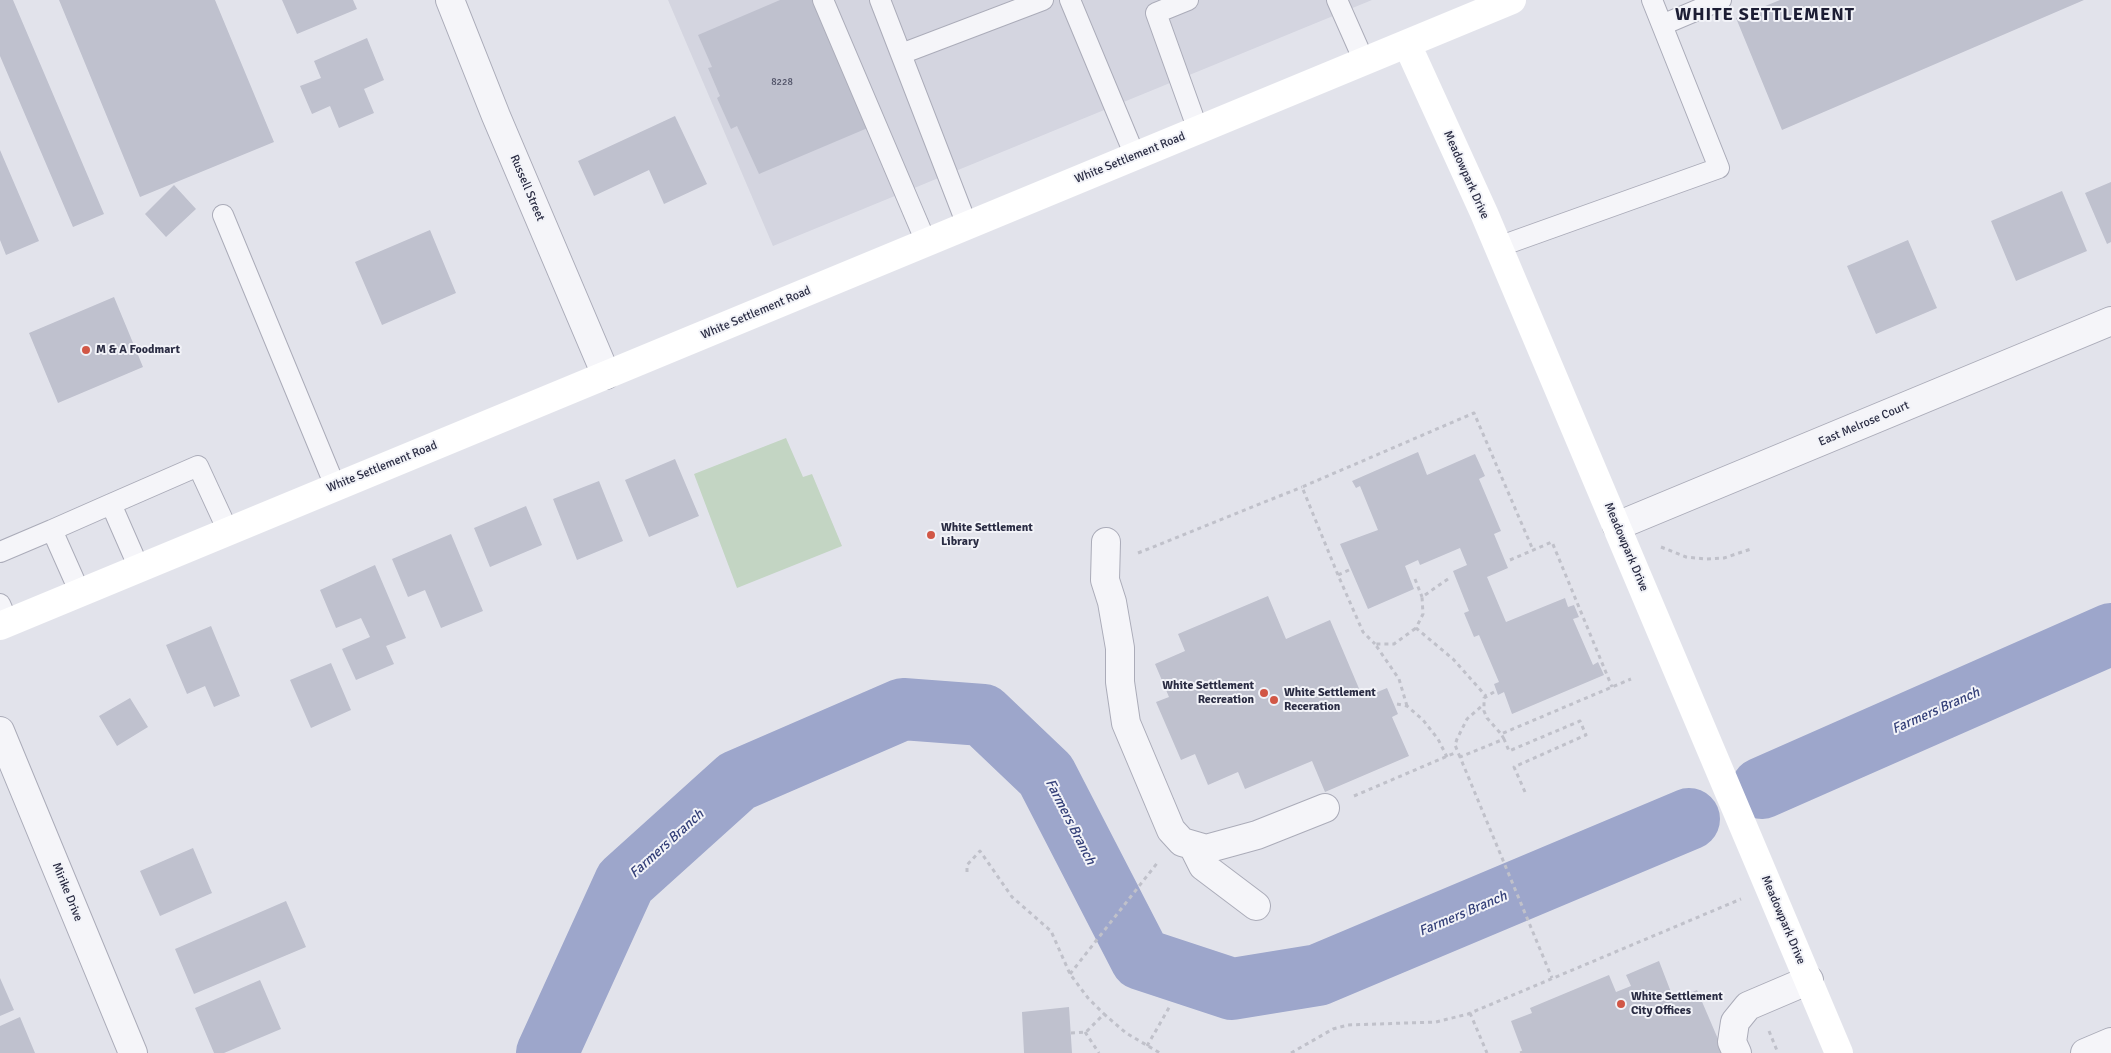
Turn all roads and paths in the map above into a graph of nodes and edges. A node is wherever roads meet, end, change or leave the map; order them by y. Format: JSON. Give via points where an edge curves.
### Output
{"nodes":[{"id":1,"x":450,"y":0,"type":"edge"},
{"id":2,"x":823,"y":0,"type":"edge"},
{"id":3,"x":880,"y":0,"type":"edge"},
{"id":4,"x":1043,"y":0,"type":"edge"},
{"id":5,"x":1070,"y":0,"type":"edge"},
{"id":6,"x":1188,"y":0,"type":"edge"},
{"id":7,"x":1337,"y":0,"type":"edge"},
{"id":8,"x":1512,"y":0,"type":"edge"},
{"id":9,"x":1652,"y":0,"type":"edge"},
{"id":10,"x":1721,"y":0,"type":"edge"},
{"id":11,"x":1662,"y":25,"type":"junction"},
{"id":12,"x":1407,"y":44,"type":"junction"},
{"id":13,"x":900,"y":54,"type":"junction"},
{"id":14,"x":1364,"y":61,"type":"junction"},
{"id":15,"x":1198,"y":130,"type":"junction"},
{"id":16,"x":1135,"y":156,"type":"junction"},
{"id":17,"x":223,"y":215,"type":"dead end"},
{"id":18,"x":967,"y":226,"type":"junction"},
{"id":19,"x":926,"y":242,"type":"junction"},
{"id":20,"x":1498,"y":247,"type":"junction"},
{"id":21,"x":2111,"y":321,"type":"edge"},
{"id":22,"x":606,"y":375,"type":"junction"},
{"id":23,"x":336,"y":486,"type":"junction"},
{"id":24,"x":1302,"y":487,"type":"junction"},
{"id":25,"x":111,"y":504,"type":"junction"},
{"id":26,"x":1642,"y":516,"type":"junction"},
{"id":27,"x":1617,"y":526,"type":"junction"},
{"id":28,"x":52,"y":530,"type":"junction"},
{"id":29,"x":228,"y":531,"type":"junction"},
{"id":30,"x":1106,"y":542,"type":"dead end"},
{"id":31,"x":1751,"y":549,"type":"dead end"},
{"id":32,"x":1533,"y":550,"type":"junction"},
{"id":33,"x":0,"y":552,"type":"edge"},
{"id":34,"x":1131,"y":556,"type":"dead end"},
{"id":35,"x":1510,"y":560,"type":"dead end"},
{"id":36,"x":139,"y":568,"type":"junction"},
{"id":37,"x":1349,"y":570,"type":"dead end"},
{"id":38,"x":1338,"y":575,"type":"junction"},
{"id":39,"x":1415,"y":579,"type":"dead end"},
{"id":40,"x":1448,"y":580,"type":"dead end"},
{"id":41,"x":80,"y":593,"type":"junction"},
{"id":42,"x":1422,"y":597,"type":"junction"},
{"id":43,"x":3,"y":617,"type":"edge"},
{"id":44,"x":1416,"y":628,"type":"junction"},
{"id":45,"x":1375,"y":644,"type":"junction"},
{"id":46,"x":1632,"y":680,"type":"dead end"},
{"id":47,"x":1612,"y":687,"type":"junction"},
{"id":48,"x":1494,"y":692,"type":"dead end"},
{"id":49,"x":1486,"y":696,"type":"junction"},
{"id":50,"x":1397,"y":704,"type":"dead end"},
{"id":51,"x":1484,"y":704,"type":"junction"},
{"id":52,"x":1406,"y":706,"type":"junction"},
{"id":53,"x":0,"y":731,"type":"edge"},
{"id":54,"x":1501,"y":734,"type":"junction"},
{"id":55,"x":1504,"y":739,"type":"junction"},
{"id":56,"x":1457,"y":752,"type":"junction"},
{"id":57,"x":1447,"y":757,"type":"junction"},
{"id":58,"x":1460,"y":757,"type":"junction"},
{"id":59,"x":1525,"y":792,"type":"dead end"},
{"id":60,"x":1325,"y":808,"type":"joint"},
{"id":61,"x":1193,"y":846,"type":"junction"},
{"id":62,"x":1161,"y":859,"type":"dead end"},
{"id":63,"x":967,"y":872,"type":"dead end"},
{"id":64,"x":1769,"y":887,"type":"junction"},
{"id":65,"x":1256,"y":906,"type":"dead end"},
{"id":66,"x":1070,"y":974,"type":"junction"},
{"id":67,"x":1552,"y":978,"type":"junction"},
{"id":68,"x":1809,"y":980,"type":"junction"},
{"id":69,"x":1170,"y":1006,"type":"dead end"},
{"id":70,"x":1470,"y":1013,"type":"junction"},
{"id":71,"x":1104,"y":1014,"type":"junction"},
{"id":72,"x":1085,"y":1032,"type":"junction"},
{"id":73,"x":1071,"y":1033,"type":"dead end"},
{"id":74,"x":2111,"y":1042,"type":"edge"},
{"id":75,"x":1147,"y":1046,"type":"junction"},
{"id":76,"x":133,"y":1053,"type":"edge"},
{"id":77,"x":1099,"y":1053,"type":"edge"},
{"id":78,"x":1160,"y":1053,"type":"edge"},
{"id":79,"x":1291,"y":1053,"type":"edge"},
{"id":80,"x":1487,"y":1053,"type":"edge"},
{"id":81,"x":1737,"y":1053,"type":"edge"},
{"id":82,"x":1840,"y":1053,"type":"edge"},
{"id":83,"x":2085,"y":1053,"type":"edge"}],
"edges":[{"from":1,"to":22,"type":"street","name":"Russell Street"},
{"from":2,"to":19,"type":"lane"},
{"from":3,"to":13,"type":"lane"},
{"from":4,"to":13,"type":"lane"},
{"from":5,"to":16,"type":"lane"},
{"from":6,"to":15,"type":"lane","via":[[1156,13]]},
{"from":7,"to":14,"type":"lane"},
{"from":8,"to":12,"type":"main road","name":"White Settlement Road"},
{"from":9,"to":11,"type":"lane"},
{"from":10,"to":11,"type":"lane"},
{"from":11,"to":20,"type":"lane","via":[[1719,168]]},
{"from":12,"to":14,"type":"main road","name":"White Settlement Road"},
{"from":12,"to":20,"type":"main road","name":"Meadowpark Drive"},
{"from":13,"to":18,"type":"lane"},
{"from":14,"to":15,"type":"main road","name":"White Settlement Road"},
{"from":15,"to":16,"type":"main road","name":"White Settlement Road"},
{"from":16,"to":18,"type":"main road","name":"White Settlement Road"},
{"from":17,"to":23,"type":"lane"},
{"from":18,"to":19,"type":"main road","name":"White Settlement Road"},
{"from":19,"to":22,"type":"main road","name":"White Settlement Road"},
{"from":20,"to":27,"type":"main road","name":"Meadowpark Drive"},
{"from":21,"to":26,"type":"street","name":"East Melrose Court"},
{"from":22,"to":23,"type":"main road","name":"White Settlement Road"},
{"from":23,"to":29,"type":"main road","name":"White Settlement Road"},
{"from":24,"to":32,"type":"path","via":[[1474,413]]},
{"from":24,"to":34,"type":"path"},
{"from":24,"to":38,"type":"path"},
{"from":25,"to":28,"type":"lane"},
{"from":25,"to":29,"type":"lane","via":[[198,466]]},
{"from":25,"to":36,"type":"lane"},
{"from":26,"to":27,"type":"street","name":"East Melrose Court"},
{"from":26,"to":31,"type":"path","via":[[1655,545],[1686,557],[1724,558]]},
{"from":27,"to":64,"type":"main road","name":"Meadowpark Drive"},
{"from":28,"to":33,"type":"lane"},
{"from":28,"to":41,"type":"lane"},
{"from":29,"to":36,"type":"main road","name":"White Settlement Road"},
{"from":30,"to":61,"type":"street","via":[[1105,580],[1120,648],[1120,682],[1126,723],[1171,830],[1182,842]]},
{"from":32,"to":35,"type":"path"},
{"from":32,"to":47,"type":"path","via":[[1552,542]]},
{"from":36,"to":41,"type":"main road","name":"White Settlement Road"},
{"from":37,"to":38,"type":"path"},
{"from":38,"to":45,"type":"path","via":[[1363,632]]},
{"from":39,"to":42,"type":"path"},
{"from":40,"to":42,"type":"path"},
{"from":41,"to":43,"type":"main road","name":"White Settlement Road"},
{"from":42,"to":44,"type":"path","via":[[1423,614]]},
{"from":44,"to":45,"type":"path","via":[[1394,644]]},
{"from":44,"to":49,"type":"path","via":[[1453,659]]},
{"from":45,"to":52,"type":"path","via":[[1399,679]]},
{"from":46,"to":47,"type":"path"},
{"from":47,"to":54,"type":"path"},
{"from":48,"to":49,"type":"path"},
{"from":49,"to":51,"type":"path"},
{"from":50,"to":52,"type":"path"},
{"from":51,"to":54,"type":"path","via":[[1487,718]]},
{"from":51,"to":56,"type":"path","via":[[1467,719],[1455,745]]},
{"from":52,"to":57,"type":"path","via":[[1416,712],[1438,738]]},
{"from":53,"to":76,"type":"street","name":"Mirike Drive"},
{"from":54,"to":55,"type":"path"},
{"from":55,"to":58,"type":"path"},
{"from":55,"to":59,"type":"path","via":[[1509,751],[1580,721],[1586,735],[1514,767]]},
{"from":56,"to":57,"type":"path"},
{"from":56,"to":58,"type":"path"},
{"from":57,"to":60,"type":"path"},
{"from":58,"to":67,"type":"path"},
{"from":60,"to":61,"type":"street","via":[[1222,845],[1206,849]]},
{"from":61,"to":65,"type":"street","via":[[1203,866]]},
{"from":62,"to":66,"type":"path"},
{"from":63,"to":66,"type":"path","via":[[967,865],[980,851],[1012,897],[1051,931]]},
{"from":64,"to":67,"type":"path"},
{"from":64,"to":68,"type":"main road","name":"Meadowpark Drive"},
{"from":66,"to":71,"type":"path"},
{"from":67,"to":70,"type":"path"},
{"from":68,"to":81,"type":"street","via":[[1748,1006],[1735,1022],[1732,1042]]},
{"from":68,"to":82,"type":"main road","name":"Meadowpark Drive"},
{"from":69,"to":75,"type":"path"},
{"from":70,"to":79,"type":"path","via":[[1436,1022],[1348,1025],[1333,1029]]},
{"from":70,"to":80,"type":"path"},
{"from":71,"to":72,"type":"path"},
{"from":71,"to":75,"type":"path"},
{"from":72,"to":73,"type":"path"},
{"from":72,"to":77,"type":"path"},
{"from":74,"to":83,"type":"street"},
{"from":75,"to":78,"type":"path"}]}
